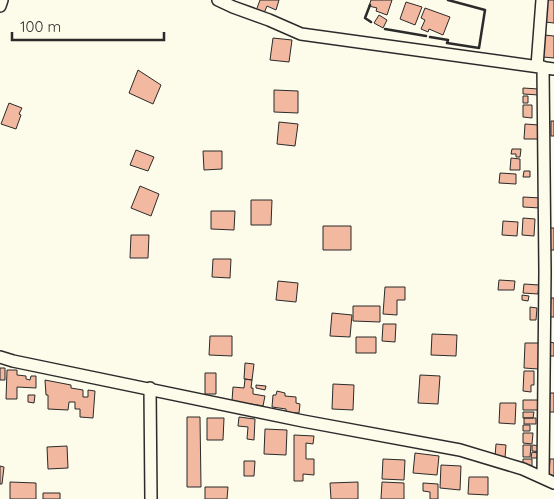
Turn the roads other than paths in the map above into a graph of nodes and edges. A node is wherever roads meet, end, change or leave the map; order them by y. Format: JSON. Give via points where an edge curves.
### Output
{"nodes":[{"id":1,"x":2,"y":0,"type":"edge"},
{"id":2,"x":218,"y":0,"type":"edge"},
{"id":3,"x":542,"y":0,"type":"edge"},
{"id":4,"x":0,"y":6,"type":"edge"},
{"id":5,"x":544,"y":67,"type":"edge"},
{"id":6,"x":0,"y":357,"type":"edge"},
{"id":7,"x":150,"y":388,"type":"junction"},
{"id":8,"x":543,"y":478,"type":"junction"},
{"id":9,"x":554,"y":483,"type":"edge"},
{"id":10,"x":151,"y":499,"type":"edge"}],
"edges":[{"from":1,"to":4,"type":"street"},
{"from":2,"to":5,"type":"street","via":[[302,34]]},
{"from":3,"to":5,"type":"street"},
{"from":5,"to":8,"type":"street"},
{"from":6,"to":7,"type":"street"},
{"from":7,"to":8,"type":"street","via":[[460,450],[522,468]]},
{"from":7,"to":10,"type":"street"},
{"from":8,"to":9,"type":"street"}]}
